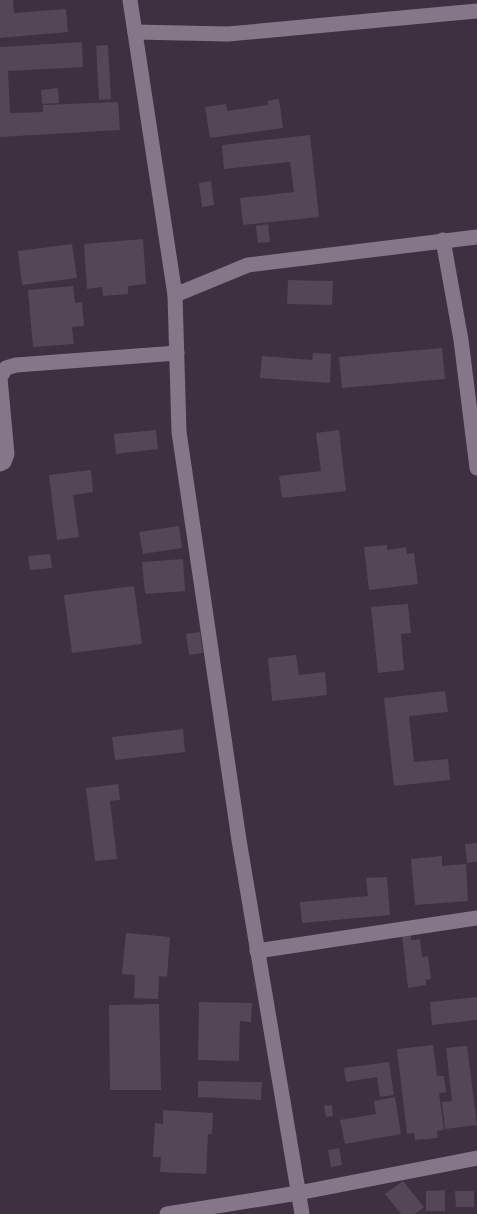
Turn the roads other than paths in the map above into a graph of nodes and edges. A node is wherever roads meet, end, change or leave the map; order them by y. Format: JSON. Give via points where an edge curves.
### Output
{"nodes":[{"id":1,"x":130,"y":0,"type":"edge"},
{"id":2,"x":477,"y":11,"type":"edge"},
{"id":3,"x":135,"y":32,"type":"junction"},
{"id":4,"x":477,"y":237,"type":"edge"},
{"id":5,"x":443,"y":240,"type":"junction"},
{"id":6,"x":175,"y":295,"type":"junction"},
{"id":7,"x":177,"y":353,"type":"junction"},
{"id":8,"x":0,"y":464,"type":"edge"},
{"id":9,"x":477,"y":468,"type":"edge"},
{"id":10,"x":477,"y":918,"type":"edge"},
{"id":11,"x":257,"y":951,"type":"junction"},
{"id":12,"x":477,"y":1158,"type":"edge"},
{"id":13,"x":298,"y":1193,"type":"junction"},
{"id":14,"x":166,"y":1214,"type":"edge"},
{"id":15,"x":302,"y":1214,"type":"edge"}],
"edges":[{"from":1,"to":3,"type":"street"},
{"from":2,"to":3,"type":"street","via":[[228,34]]},
{"from":3,"to":6,"type":"street"},
{"from":4,"to":5,"type":"street"},
{"from":5,"to":6,"type":"street","via":[[248,265]]},
{"from":5,"to":9,"type":"street","via":[[458,319]]},
{"from":6,"to":7,"type":"street"},
{"from":7,"to":8,"type":"street","via":[[6,368],[0,378],[7,454]]},
{"from":7,"to":11,"type":"street","via":[[179,432]]},
{"from":10,"to":11,"type":"street"},
{"from":11,"to":13,"type":"street"},
{"from":12,"to":13,"type":"street"},
{"from":13,"to":14,"type":"street"},
{"from":13,"to":15,"type":"street"}]}
